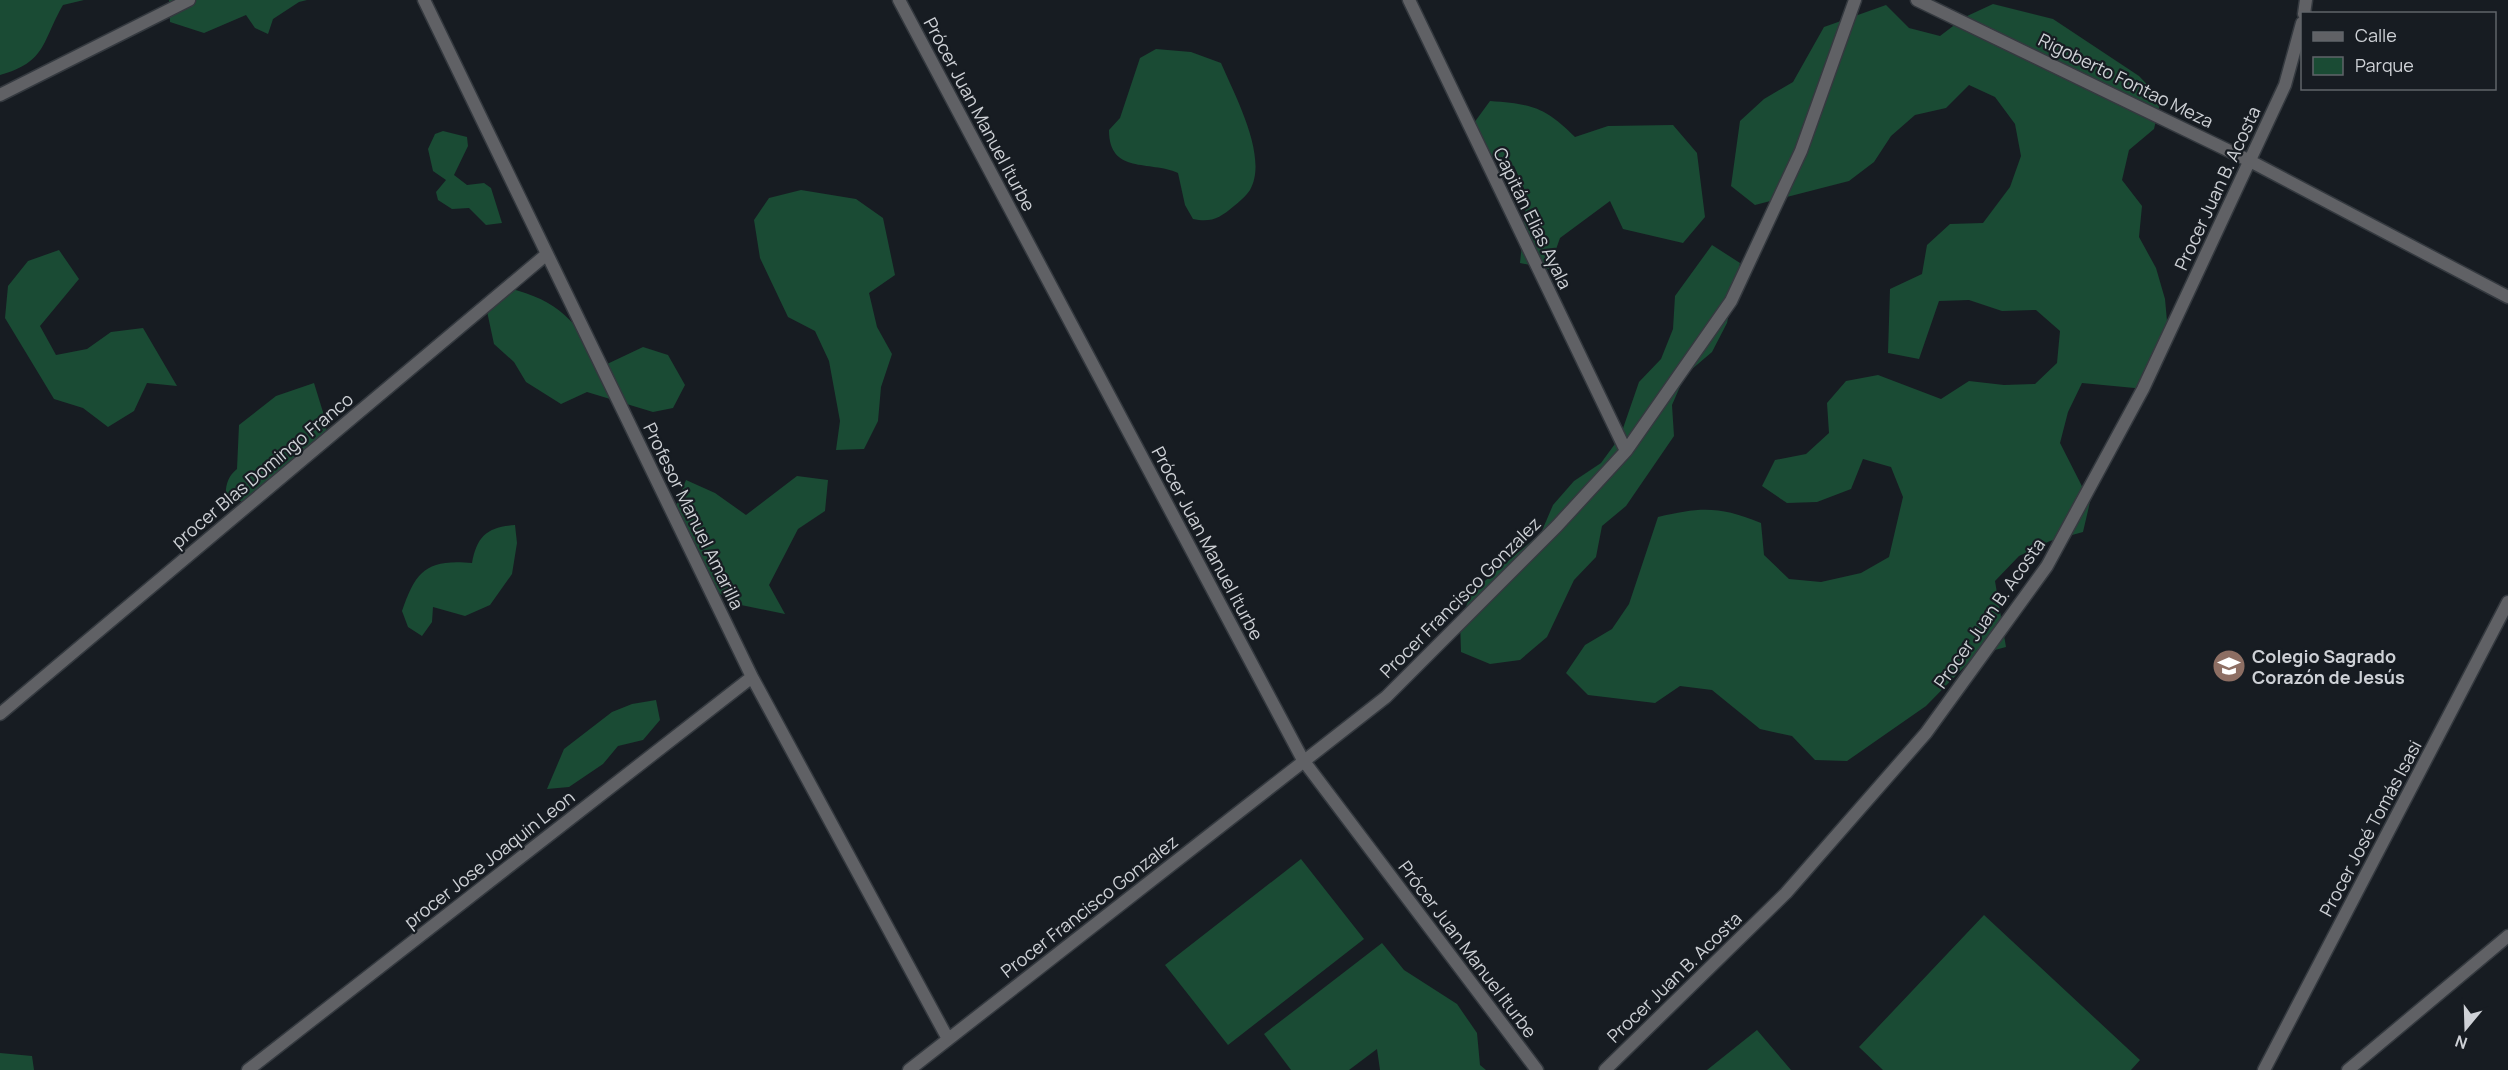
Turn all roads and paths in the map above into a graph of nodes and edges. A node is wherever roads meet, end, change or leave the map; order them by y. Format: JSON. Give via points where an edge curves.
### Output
{"nodes":[{"id":1,"x":189,"y":0,"type":"edge"},
{"id":2,"x":424,"y":0,"type":"edge"},
{"id":3,"x":899,"y":0,"type":"edge"},
{"id":4,"x":1409,"y":0,"type":"edge"},
{"id":5,"x":1855,"y":0,"type":"edge"},
{"id":6,"x":1917,"y":0,"type":"edge"},
{"id":7,"x":2301,"y":26,"type":"edge"},
{"id":8,"x":0,"y":94,"type":"edge"},
{"id":9,"x":2250,"y":160,"type":"junction"},
{"id":10,"x":547,"y":254,"type":"junction"},
{"id":11,"x":2508,"y":297,"type":"edge"},
{"id":12,"x":1626,"y":451,"type":"junction"},
{"id":13,"x":2508,"y":602,"type":"edge"},
{"id":14,"x":752,"y":676,"type":"junction"},
{"id":15,"x":0,"y":714,"type":"edge"},
{"id":16,"x":1303,"y":760,"type":"junction"},
{"id":17,"x":2508,"y":936,"type":"edge"},
{"id":18,"x":948,"y":1039,"type":"junction"},
{"id":19,"x":248,"y":1070,"type":"edge"},
{"id":20,"x":909,"y":1070,"type":"edge"},
{"id":21,"x":1536,"y":1070,"type":"edge"},
{"id":22,"x":1605,"y":1070,"type":"edge"},
{"id":23,"x":2264,"y":1070,"type":"edge"},
{"id":24,"x":2348,"y":1070,"type":"edge"}],
"edges":[{"from":1,"to":8,"type":"street"},
{"from":2,"to":10,"type":"street","name":"Profesor Manuel Amarilla"},
{"from":3,"to":16,"type":"street","name":"Prócer Juan Manuel Iturbe"},
{"from":4,"to":12,"type":"street","name":"Capitán Elias Ayala"},
{"from":5,"to":12,"type":"street","name":"Procer Francisco Gonzalez","via":[[1802,152],[1731,300]]},
{"from":6,"to":9,"type":"street","name":"Rigoberto Fontao Meza"},
{"from":7,"to":9,"type":"street","name":"Procer Juan B. Acosta","via":[[2284,85]]},
{"from":9,"to":11,"type":"street","name":"Rigoberto Fontao Meza"},
{"from":9,"to":22,"type":"street","name":"Procer Juan B. Acosta","via":[[2144,389],[2047,566],[1926,733],[1810,866]]},
{"from":10,"to":14,"type":"street","name":"Profesor Manuel Amarilla"},
{"from":10,"to":15,"type":"street","name":"procer Blas Domingo Franco"},
{"from":12,"to":16,"type":"street","name":"Procer Francisco Gonzalez","via":[[1386,697]]},
{"from":13,"to":23,"type":"street","name":"Procer José Tomás Isasi"},
{"from":14,"to":18,"type":"street","name":"Profesor Manuel Amarilla"},
{"from":14,"to":19,"type":"street","name":"procer Jose Joaquin Leon"},
{"from":16,"to":18,"type":"street","name":"Procer Francisco Gonzalez"},
{"from":16,"to":21,"type":"street","name":"Prócer Juan Manuel Iturbe"},
{"from":17,"to":24,"type":"street"},
{"from":18,"to":20,"type":"street","name":"Procer Francisco Gonzalez"}]}
